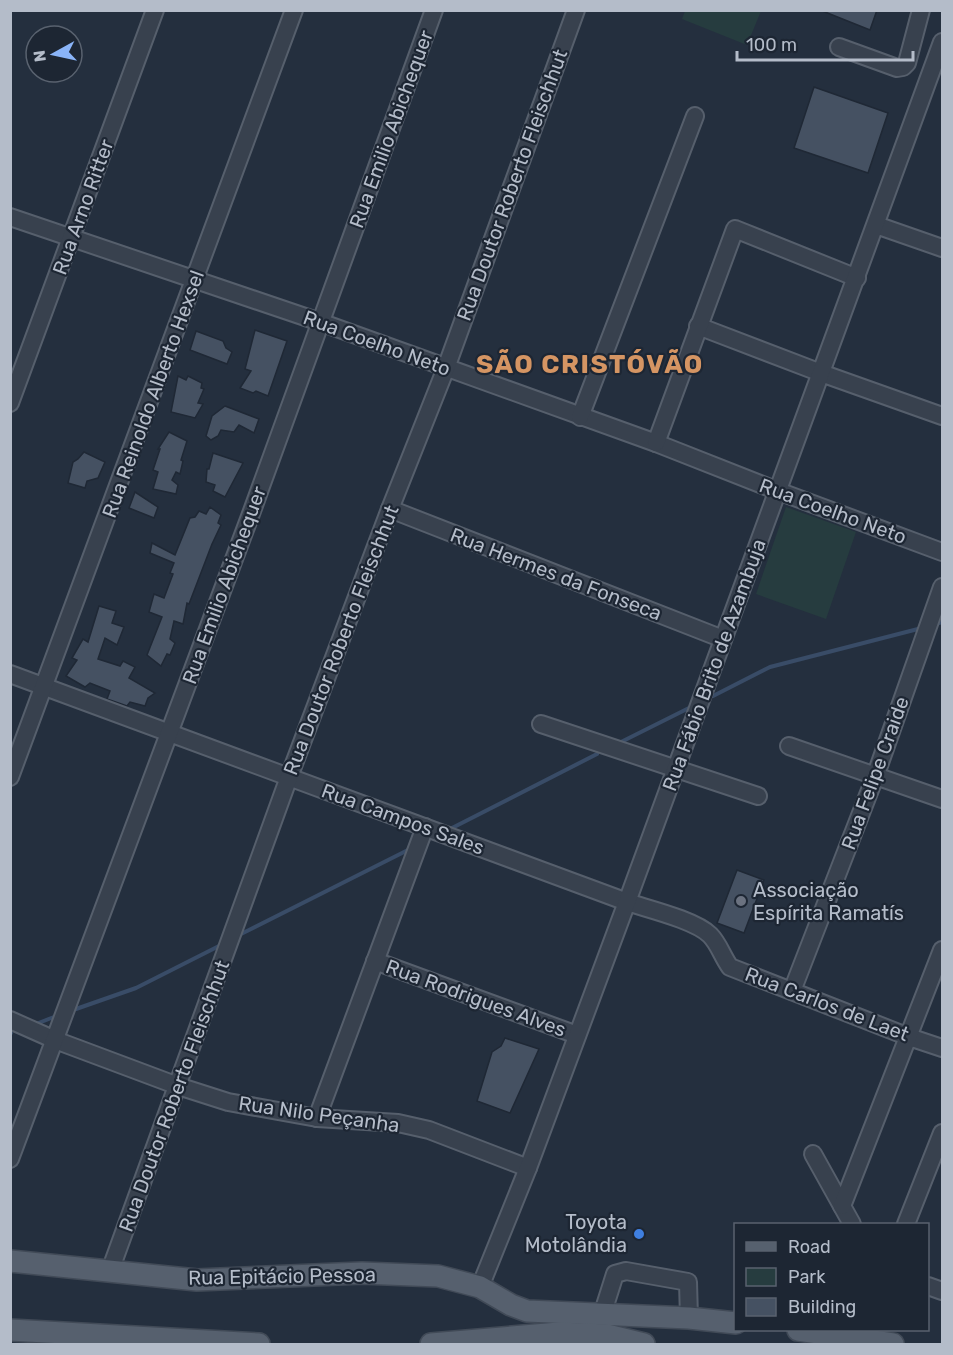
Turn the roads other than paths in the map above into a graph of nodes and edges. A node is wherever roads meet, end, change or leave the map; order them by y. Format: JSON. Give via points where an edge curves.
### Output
{"nodes":[{"id":1,"x":155,"y":10,"type":"edge"},
{"id":2,"x":294,"y":10,"type":"edge"},
{"id":3,"x":434,"y":10,"type":"edge"},
{"id":4,"x":576,"y":10,"type":"edge"},
{"id":5,"x":921,"y":10,"type":"edge"},
{"id":6,"x":942,"y":42,"type":"edge"},
{"id":7,"x":839,"y":47,"type":"dead end"},
{"id":8,"x":695,"y":116,"type":"dead end"},
{"id":9,"x":10,"y":217,"type":"edge"},
{"id":10,"x":876,"y":225,"type":"junction"},
{"id":11,"x":72,"y":239,"type":"junction"},
{"id":12,"x":942,"y":248,"type":"edge"},
{"id":13,"x":857,"y":278,"type":"junction"},
{"id":14,"x":195,"y":280,"type":"junction"},
{"id":15,"x":320,"y":322,"type":"junction"},
{"id":16,"x":698,"y":326,"type":"junction"},
{"id":17,"x":446,"y":368,"type":"junction"},
{"id":18,"x":821,"y":374,"type":"junction"},
{"id":19,"x":10,"y":403,"type":"edge"},
{"id":20,"x":942,"y":416,"type":"edge"},
{"id":21,"x":580,"y":417,"type":"junction"},
{"id":22,"x":656,"y":443,"type":"junction"},
{"id":23,"x":778,"y":491,"type":"junction"},
{"id":24,"x":390,"y":509,"type":"junction"},
{"id":25,"x":942,"y":552,"type":"edge"},
{"id":26,"x":942,"y":587,"type":"edge"},
{"id":27,"x":723,"y":639,"type":"junction"},
{"id":28,"x":10,"y":674,"type":"edge"},
{"id":29,"x":44,"y":687,"type":"junction"},
{"id":30,"x":541,"y":724,"type":"dead end"},
{"id":31,"x":170,"y":732,"type":"junction"},
{"id":32,"x":789,"y":746,"type":"dead end"},
{"id":33,"x":675,"y":769,"type":"junction"},
{"id":34,"x":10,"y":777,"type":"edge"},
{"id":35,"x":289,"y":777,"type":"junction"},
{"id":36,"x":875,"y":777,"type":"junction"},
{"id":37,"x":758,"y":796,"type":"dead end"},
{"id":38,"x":942,"y":799,"type":"edge"},
{"id":39,"x":425,"y":827,"type":"junction"},
{"id":40,"x":627,"y":902,"type":"junction"},
{"id":41,"x":942,"y":950,"type":"edge"},
{"id":42,"x":375,"y":961,"type":"junction"},
{"id":43,"x":792,"y":991,"type":"junction"},
{"id":44,"x":10,"y":1020,"type":"edge"},
{"id":45,"x":577,"y":1035,"type":"junction"},
{"id":46,"x":909,"y":1037,"type":"junction"},
{"id":47,"x":55,"y":1040,"type":"junction"},
{"id":48,"x":942,"y":1048,"type":"edge"},
{"id":49,"x":178,"y":1086,"type":"junction"},
{"id":50,"x":317,"y":1118,"type":"junction"},
{"id":51,"x":942,"y":1133,"type":"edge"},
{"id":52,"x":813,"y":1154,"type":"dead end"},
{"id":53,"x":10,"y":1159,"type":"edge"},
{"id":54,"x":528,"y":1168,"type":"junction"},
{"id":55,"x":842,"y":1206,"type":"junction"},
{"id":56,"x":851,"y":1223,"type":"edge"},
{"id":57,"x":906,"y":1223,"type":"edge"},
{"id":58,"x":10,"y":1261,"type":"edge"},
{"id":59,"x":110,"y":1271,"type":"junction"},
{"id":60,"x":480,"y":1287,"type":"junction"},
{"id":61,"x":602,"y":1315,"type":"junction"},
{"id":62,"x":689,"y":1318,"type":"junction"},
{"id":63,"x":734,"y":1323,"type":"edge"},
{"id":64,"x":10,"y":1330,"type":"edge"},
{"id":65,"x":824,"y":1331,"type":"edge"},
{"id":66,"x":78,"y":1334,"type":"junction"},
{"id":67,"x":863,"y":1334,"type":"edge"},
{"id":68,"x":501,"y":1341,"type":"edge"},
{"id":69,"x":213,"y":1343,"type":"edge"},
{"id":70,"x":48,"y":1344,"type":"edge"},
{"id":71,"x":259,"y":1344,"type":"edge"},
{"id":72,"x":431,"y":1344,"type":"edge"},
{"id":73,"x":638,"y":1344,"type":"edge"},
{"id":74,"x":893,"y":1344,"type":"edge"}],
"edges":[{"from":1,"to":11,"type":"street","name":"Rua Arno Ritter"},
{"from":2,"to":14,"type":"street","name":"Rua Reinoldo Alberto Hexsel"},
{"from":3,"to":15,"type":"street","name":"Rua Emilio Abichequer"},
{"from":4,"to":17,"type":"street","name":"Rua Doutor Roberto Fleischhut"},
{"from":5,"to":7,"type":"street","via":[[903,67]]},
{"from":6,"to":10,"type":"street","name":"Rua Fábio Brito de Azambuja"},
{"from":8,"to":21,"type":"street"},
{"from":9,"to":11,"type":"street","name":"Rua Coelho Neto"},
{"from":10,"to":12,"type":"street"},
{"from":10,"to":13,"type":"street","name":"Rua Fábio Brito de Azambuja"},
{"from":11,"to":14,"type":"street","name":"Rua Coelho Neto"},
{"from":11,"to":19,"type":"street","name":"Rua Arno Ritter"},
{"from":13,"to":16,"type":"street","via":[[735,229]]},
{"from":13,"to":18,"type":"street","name":"Rua Fábio Brito de Azambuja"},
{"from":14,"to":15,"type":"street","name":"Rua Coelho Neto"},
{"from":14,"to":29,"type":"street","name":"Rua Reinoldo Alberto Hexsel"},
{"from":15,"to":17,"type":"street","name":"Rua Coelho Neto"},
{"from":15,"to":31,"type":"street","name":"Rua Emilio Abichequer"},
{"from":16,"to":18,"type":"street"},
{"from":16,"to":22,"type":"street"},
{"from":17,"to":21,"type":"street","name":"Rua Coelho Neto"},
{"from":17,"to":24,"type":"street","name":"Rua Doutor Roberto Fleischhut"},
{"from":18,"to":20,"type":"street"},
{"from":18,"to":23,"type":"street","name":"Rua Fábio Brito de Azambuja"},
{"from":21,"to":22,"type":"street","name":"Rua Coelho Neto"},
{"from":22,"to":23,"type":"street","name":"Rua Coelho Neto"},
{"from":23,"to":25,"type":"street","name":"Rua Coelho Neto"},
{"from":23,"to":27,"type":"street","name":"Rua Fábio Brito de Azambuja"},
{"from":24,"to":27,"type":"street","name":"Rua Hermes da Fonseca"},
{"from":24,"to":35,"type":"street","name":"Rua Doutor Roberto Fleischhut"},
{"from":26,"to":36,"type":"street","name":"Rua Felipe Craide"},
{"from":27,"to":33,"type":"street","name":"Rua Fábio Brito de Azambuja"},
{"from":28,"to":29,"type":"street","name":"Rua Campos Sales"},
{"from":29,"to":31,"type":"street","name":"Rua Campos Sales"},
{"from":29,"to":34,"type":"street","name":"Rua Reinoldo Alberto Hexsel"},
{"from":30,"to":33,"type":"street"},
{"from":31,"to":35,"type":"street","name":"Rua Campos Sales"},
{"from":31,"to":47,"type":"street","name":"Rua Emilio Abichequer"},
{"from":32,"to":36,"type":"street"},
{"from":33,"to":37,"type":"street"},
{"from":33,"to":40,"type":"street","name":"Rua Fábio Brito de Azambuja"},
{"from":35,"to":39,"type":"street","name":"Rua Campos Sales"},
{"from":35,"to":49,"type":"street","name":"Rua Doutor Roberto Fleischhut"},
{"from":36,"to":38,"type":"street"},
{"from":36,"to":43,"type":"street","name":"Rua Felipe Craide"},
{"from":39,"to":40,"type":"street","name":"Rua Campos Sales"},
{"from":39,"to":42,"type":"street"},
{"from":40,"to":43,"type":"street","name":"Rua Carlos de Laet","via":[[708,932],[730,967]]},
{"from":40,"to":45,"type":"street","name":"Rua Fábio Brito de Azambuja"},
{"from":41,"to":46,"type":"street"},
{"from":42,"to":45,"type":"street","name":"Rua Rodrigues Alves"},
{"from":42,"to":50,"type":"street"},
{"from":43,"to":46,"type":"street","name":"Rua Carlos de Laet"},
{"from":44,"to":47,"type":"street","name":"Rua Nilo Peçanha"},
{"from":45,"to":54,"type":"street","name":"Rua Fábio Brito de Azambuja"},
{"from":46,"to":48,"type":"street","name":"Rua Carlos de Laet"},
{"from":46,"to":55,"type":"street"},
{"from":47,"to":49,"type":"street","name":"Rua Nilo Peçanha"},
{"from":47,"to":53,"type":"street","name":"Rua Emilio Abichequer"},
{"from":49,"to":50,"type":"street","name":"Rua Nilo Peçanha","via":[[228,1102]]},
{"from":49,"to":59,"type":"street","name":"Rua Doutor Roberto Fleischhut"},
{"from":50,"to":54,"type":"street","name":"Rua Nilo Peçanha","via":[[429,1130]]},
{"from":51,"to":57,"type":"street"},
{"from":52,"to":55,"type":"street"},
{"from":54,"to":60,"type":"street","name":"Rua Fábio Brito de Azambuja"},
{"from":55,"to":56,"type":"street"},
{"from":58,"to":59,"type":"main road","name":"Rua Epitácio Pessoa"},
{"from":59,"to":60,"type":"main road","name":"Rua Epitácio Pessoa","via":[[197,1280],[362,1273],[438,1276]]},
{"from":60,"to":61,"type":"main road","name":"Rua Epitácio Pessoa","via":[[527,1311]]},
{"from":61,"to":62,"type":"main road","name":"Rua Epitácio Pessoa"},
{"from":61,"to":62,"type":"street","via":[[615,1274],[626,1271],[688,1282]]},
{"from":61,"to":73,"type":"main road"},
{"from":62,"to":63,"type":"main road","name":"Rua Epitácio Pessoa"},
{"from":64,"to":66,"type":"main road"},
{"from":65,"to":67,"type":"main road"},
{"from":66,"to":69,"type":"main road"},
{"from":66,"to":70,"type":"main road"},
{"from":67,"to":74,"type":"main road"},
{"from":68,"to":72,"type":"main road"},
{"from":68,"to":73,"type":"main road","via":[[558,1333],[608,1335]]},
{"from":69,"to":71,"type":"main road"}]}
